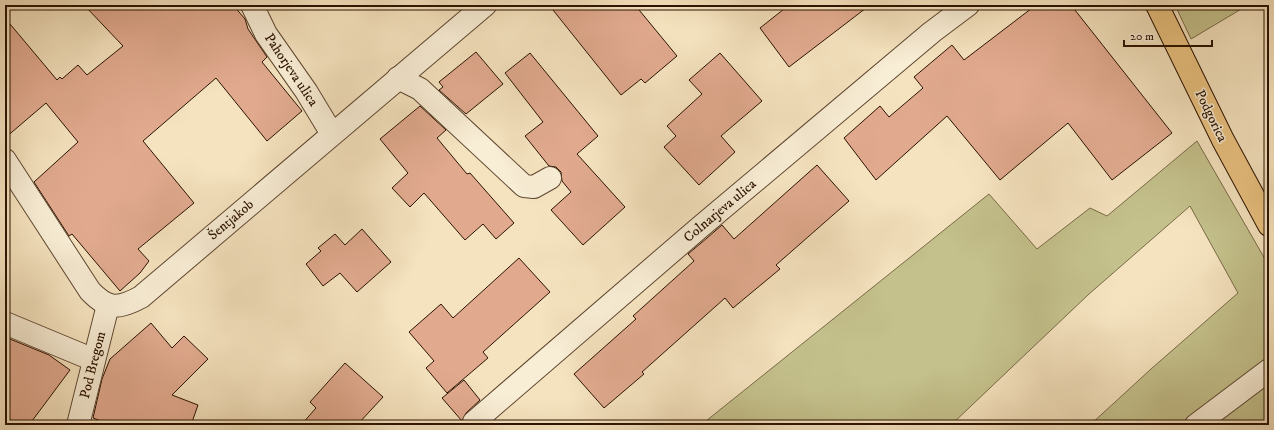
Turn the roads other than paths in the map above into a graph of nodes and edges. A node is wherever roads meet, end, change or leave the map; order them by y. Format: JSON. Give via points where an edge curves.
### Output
{"nodes":[{"id":1,"x":252,"y":5,"type":"edge"},
{"id":2,"x":485,"y":5,"type":"edge"},
{"id":3,"x":968,"y":5,"type":"edge"},
{"id":4,"x":1157,"y":5,"type":"edge"},
{"id":5,"x":398,"y":78,"type":"junction"},
{"id":6,"x":332,"y":134,"type":"junction"},
{"id":7,"x":5,"y":160,"type":"edge"},
{"id":8,"x":550,"y":178,"type":"dead end"},
{"id":9,"x":1269,"y":225,"type":"edge"},
{"id":10,"x":108,"y":305,"type":"junction"},
{"id":11,"x":5,"y":323,"type":"edge"},
{"id":12,"x":94,"y":360,"type":"junction"},
{"id":13,"x":1269,"y":370,"type":"edge"},
{"id":14,"x":474,"y":422,"type":"dead end"},
{"id":15,"x":78,"y":425,"type":"edge"},
{"id":16,"x":1196,"y":425,"type":"edge"}],
"edges":[{"from":1,"to":6,"type":"street","name":"Pahorjeva ulica","via":[[266,34]]},
{"from":2,"to":5,"type":"street","name":"Šentjakob"},
{"from":3,"to":14,"type":"street","name":"Colnarjeva ulica","via":[[932,32]]},
{"from":4,"to":9,"type":"main road","name":"Podgorica","via":[[1223,140]]},
{"from":5,"to":6,"type":"street","name":"Šentjakob"},
{"from":5,"to":8,"type":"street","via":[[420,89],[524,186],[534,187]]},
{"from":6,"to":10,"type":"street","name":"Šentjakob","via":[[141,297],[119,306]]},
{"from":7,"to":10,"type":"street","via":[[80,277],[97,298]]},
{"from":10,"to":12,"type":"street","name":"Pod Bregom"},
{"from":11,"to":12,"type":"street"},
{"from":12,"to":15,"type":"street","name":"Pod Bregom"},
{"from":13,"to":16,"type":"street"}]}
